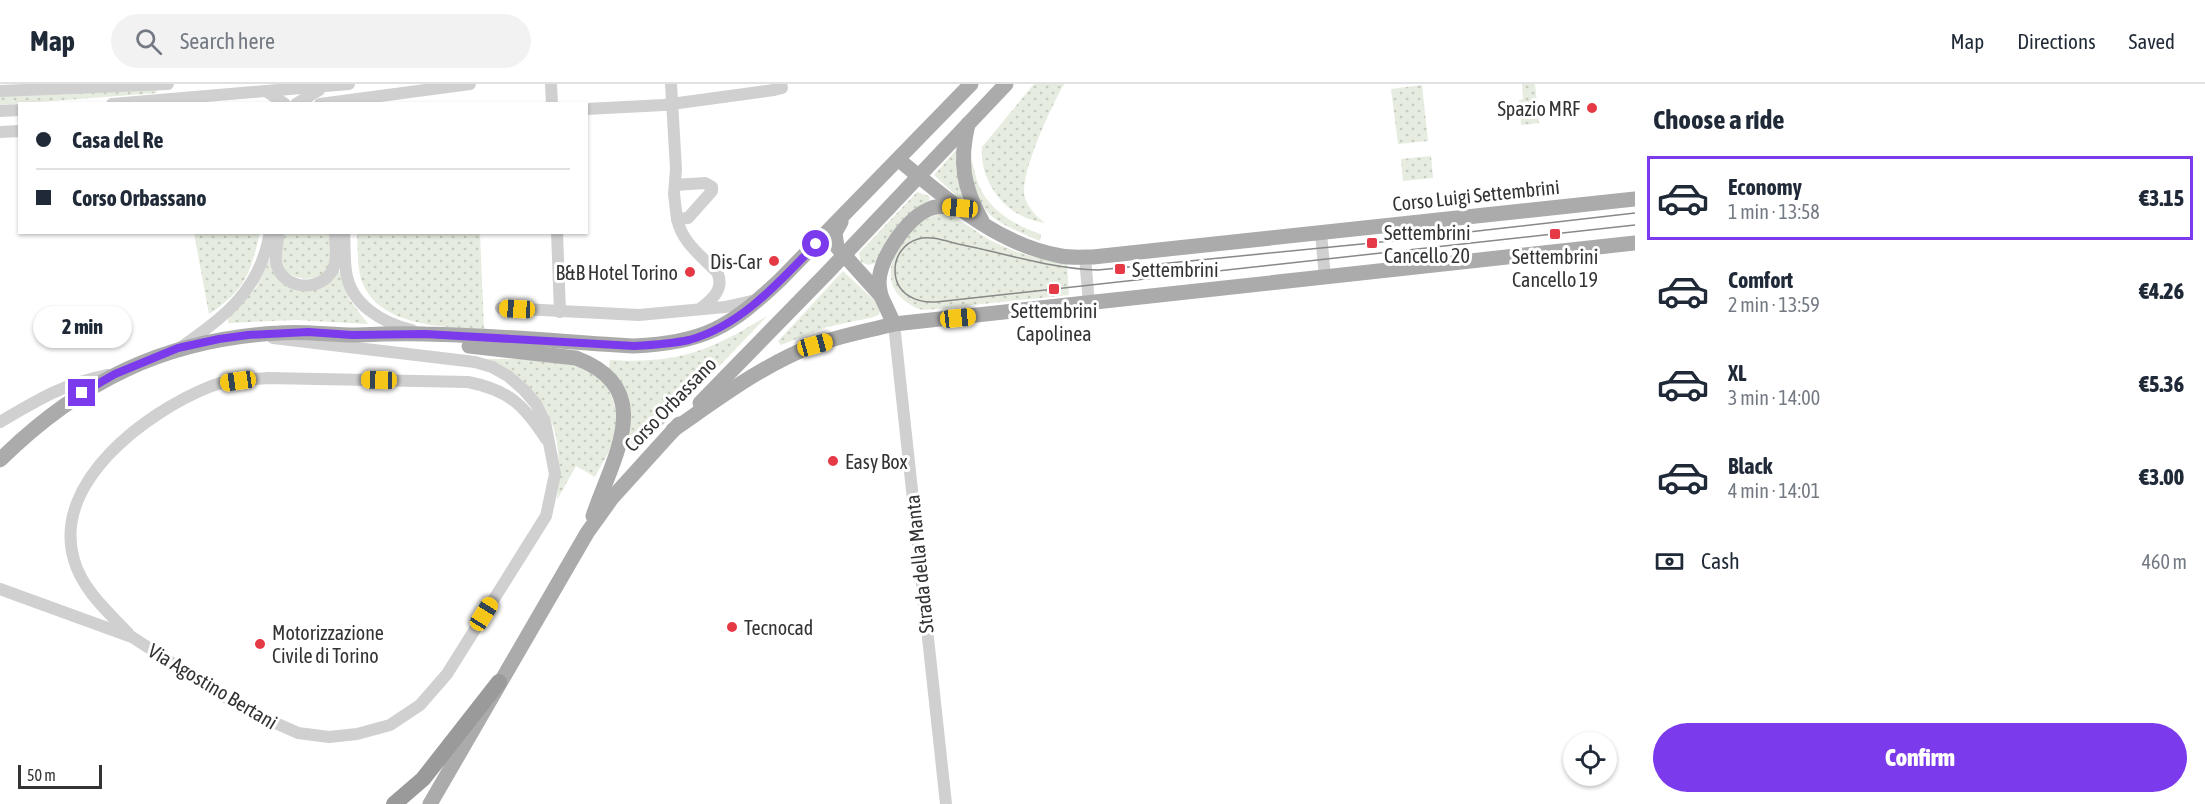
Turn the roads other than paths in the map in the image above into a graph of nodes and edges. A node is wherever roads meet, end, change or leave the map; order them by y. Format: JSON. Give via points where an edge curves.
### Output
{"nodes":[{"id":1,"x":168,"y":84,"type":"edge"},
{"id":2,"x":252,"y":84,"type":"edge"},
{"id":3,"x":349,"y":84,"type":"edge"},
{"id":4,"x":470,"y":84,"type":"edge"},
{"id":5,"x":551,"y":84,"type":"edge"},
{"id":6,"x":671,"y":84,"type":"edge"},
{"id":7,"x":781,"y":84,"type":"edge"},
{"id":8,"x":971,"y":84,"type":"edge"},
{"id":9,"x":1006,"y":84,"type":"edge"},
{"id":10,"x":325,"y":87,"type":"junction"},
{"id":11,"x":429,"y":89,"type":"junction"},
{"id":12,"x":0,"y":91,"type":"edge"},
{"id":13,"x":266,"y":91,"type":"junction"},
{"id":14,"x":956,"y":91,"type":"edge"},
{"id":15,"x":136,"y":102,"type":"edge"},
{"id":16,"x":282,"y":102,"type":"edge"},
{"id":17,"x":299,"y":102,"type":"edge"},
{"id":18,"x":335,"y":102,"type":"edge"},
{"id":19,"x":389,"y":102,"type":"edge"},
{"id":20,"x":552,"y":102,"type":"edge"},
{"id":21,"x":673,"y":104,"type":"junction"},
{"id":22,"x":588,"y":109,"type":"edge"},
{"id":23,"x":18,"y":110,"type":"edge"},
{"id":24,"x":0,"y":111,"type":"edge"},
{"id":25,"x":968,"y":123,"type":"junction"},
{"id":26,"x":18,"y":131,"type":"edge"},
{"id":27,"x":0,"y":132,"type":"edge"},
{"id":28,"x":899,"y":160,"type":"junction"},
{"id":29,"x":918,"y":176,"type":"junction"},
{"id":30,"x":675,"y":185,"type":"junction"},
{"id":31,"x":1635,"y":199,"type":"edge"},
{"id":32,"x":960,"y":208,"type":"junction"},
{"id":33,"x":845,"y":214,"type":"junction"},
{"id":34,"x":677,"y":219,"type":"junction"},
{"id":35,"x":984,"y":227,"type":"junction"},
{"id":36,"x":1321,"y":233,"type":"junction"},
{"id":37,"x":269,"y":234,"type":"edge"},
{"id":38,"x":279,"y":234,"type":"edge"},
{"id":39,"x":335,"y":234,"type":"edge"},
{"id":40,"x":344,"y":234,"type":"edge"},
{"id":41,"x":557,"y":234,"type":"edge"},
{"id":42,"x":1635,"y":243,"type":"edge"},
{"id":43,"x":844,"y":255,"type":"junction"},
{"id":44,"x":1084,"y":257,"type":"junction"},
{"id":45,"x":1325,"y":278,"type":"junction"},
{"id":46,"x":881,"y":296,"type":"junction"},
{"id":47,"x":760,"y":299,"type":"junction"},
{"id":48,"x":1089,"y":304,"type":"junction"},
{"id":49,"x":501,"y":308,"type":"dead end"},
{"id":50,"x":699,"y":310,"type":"junction"},
{"id":51,"x":560,"y":312,"type":"junction"},
{"id":52,"x":894,"y":324,"type":"junction"},
{"id":53,"x":425,"y":334,"type":"junction"},
{"id":54,"x":248,"y":335,"type":"junction"},
{"id":55,"x":352,"y":335,"type":"junction"},
{"id":56,"x":178,"y":348,"type":"junction"},
{"id":57,"x":115,"y":374,"type":"junction"},
{"id":58,"x":0,"y":422,"type":"edge"},
{"id":59,"x":673,"y":430,"type":"junction"},
{"id":60,"x":550,"y":445,"type":"junction"},
{"id":61,"x":0,"y":460,"type":"edge"},
{"id":62,"x":587,"y":533,"type":"junction"},
{"id":63,"x":0,"y":589,"type":"edge"},
{"id":64,"x":132,"y":637,"type":"junction"},
{"id":65,"x":499,"y":682,"type":"junction"},
{"id":66,"x":394,"y":804,"type":"edge"},
{"id":67,"x":430,"y":804,"type":"edge"},
{"id":68,"x":946,"y":804,"type":"edge"}],
"edges":[{"from":1,"to":12,"type":"street"},
{"from":2,"to":13,"type":"street"},
{"from":3,"to":10,"type":"street"},
{"from":4,"to":11,"type":"street"},
{"from":5,"to":20,"type":"street"},
{"from":6,"to":21,"type":"street"},
{"from":7,"to":21,"type":"street","via":[[782,88],[774,90]]},
{"from":8,"to":14,"type":"main road","name":"Corso Orbassano"},
{"from":9,"to":25,"type":"main road","name":"Corso Orbassano"},
{"from":10,"to":13,"type":"street"},
{"from":10,"to":17,"type":"street"},
{"from":11,"to":18,"type":"street"},
{"from":11,"to":19,"type":"street"},
{"from":13,"to":15,"type":"street"},
{"from":13,"to":16,"type":"street"},
{"from":14,"to":28,"type":"main road","name":"Corso Orbassano"},
{"from":21,"to":22,"type":"street"},
{"from":21,"to":30,"type":"street"},
{"from":23,"to":24,"type":"street"},
{"from":25,"to":29,"type":"main road","name":"Corso Orbassano"},
{"from":25,"to":35,"type":"main road","via":[[963,145],[965,183]]},
{"from":26,"to":27,"type":"street"},
{"from":28,"to":29,"type":"main road","name":"Corso Luigi Settembrini"},
{"from":28,"to":33,"type":"main road","name":"Corso Orbassano"},
{"from":29,"to":32,"type":"main road","name":"Corso Luigi Settembrini"},
{"from":29,"to":43,"type":"main road","name":"Corso Orbassano"},
{"from":30,"to":34,"type":"street"},
{"from":30,"to":34,"type":"street","via":[[705,183],[712,187],[688,218]]},
{"from":31,"to":36,"type":"main road","name":"Corso Luigi Settembrini"},
{"from":32,"to":35,"type":"main road","name":"Corso Luigi Settembrini"},
{"from":32,"to":46,"type":"main road","via":[[930,208],[897,238],[880,272]]},
{"from":33,"to":43,"type":"main road","via":[[835,233],[835,241]]},
{"from":33,"to":47,"type":"main road","name":"Corso Orbassano"},
{"from":34,"to":50,"type":"street","via":[[685,240],[719,277],[715,296]]},
{"from":35,"to":44,"type":"main road","name":"Corso Luigi Settembrini","via":[[1018,243],[1062,256]]},
{"from":36,"to":44,"type":"main road","name":"Corso Luigi Settembrini"},
{"from":36,"to":45,"type":"street"},
{"from":37,"to":56,"type":"street","name":"Corso Orbassano","via":[[262,262],[244,296]]},
{"from":38,"to":39,"type":"street","via":[[275,260],[278,270],[296,285],[309,286],[320,283],[334,267]]},
{"from":40,"to":53,"type":"street","name":"Corso Orbassano","via":[[346,273],[360,300],[378,318]]},
{"from":41,"to":51,"type":"street"},
{"from":42,"to":45,"type":"main road"},
{"from":43,"to":46,"type":"main road"},
{"from":43,"to":59,"type":"main road","name":"Corso Orbassano"},
{"from":44,"to":48,"type":"street"},
{"from":45,"to":48,"type":"main road"},
{"from":46,"to":52,"type":"main road"},
{"from":47,"to":50,"type":"street"},
{"from":47,"to":53,"type":"main road","name":"Corso Orbassano","via":[[710,333],[667,344],[634,346]]},
{"from":48,"to":52,"type":"main road"},
{"from":49,"to":51,"type":"street"},
{"from":50,"to":51,"type":"street","via":[[639,315]]},
{"from":52,"to":59,"type":"main road","via":[[792,355],[742,382]]},
{"from":52,"to":68,"type":"street","name":"Strada della Manta"},
{"from":53,"to":55,"type":"main road","name":"Corso Orbassano"},
{"from":54,"to":55,"type":"main road","name":"Corso Orbassano"},
{"from":54,"to":56,"type":"main road","name":"Corso Orbassano"},
{"from":54,"to":60,"type":"street","name":"Via Agostino Bertani","via":[[492,367],[508,376],[536,404]]},
{"from":55,"to":62,"type":"main road","via":[[558,355],[591,364],[605,373],[622,400],[622,439]]},
{"from":56,"to":57,"type":"main road","name":"Corso Orbassano"},
{"from":57,"to":58,"type":"street","via":[[52,392]]},
{"from":57,"to":61,"type":"main road","name":"Corso Orbassano","via":[[47,416]]},
{"from":59,"to":62,"type":"main road","name":"Corso Orbassano","via":[[612,498]]},
{"from":60,"to":64,"type":"street","name":"Via Agostino Bertani","via":[[555,474],[546,516],[447,674],[420,705],[390,724],[329,737],[298,733],[242,708]]},
{"from":60,"to":64,"type":"street","name":"Via Agostino Bertani","via":[[530,414],[486,385],[268,378],[209,387],[165,410],[122,442],[88,479],[77,500],[70,538],[80,577]]},
{"from":62,"to":65,"type":"main road","name":"Corso Orbassano"},
{"from":63,"to":64,"type":"street","name":"Via Agostino Bertani"},
{"from":65,"to":66,"type":"highway","via":[[423,779]]},
{"from":65,"to":67,"type":"main road","name":"Corso Orbassano"}]}
